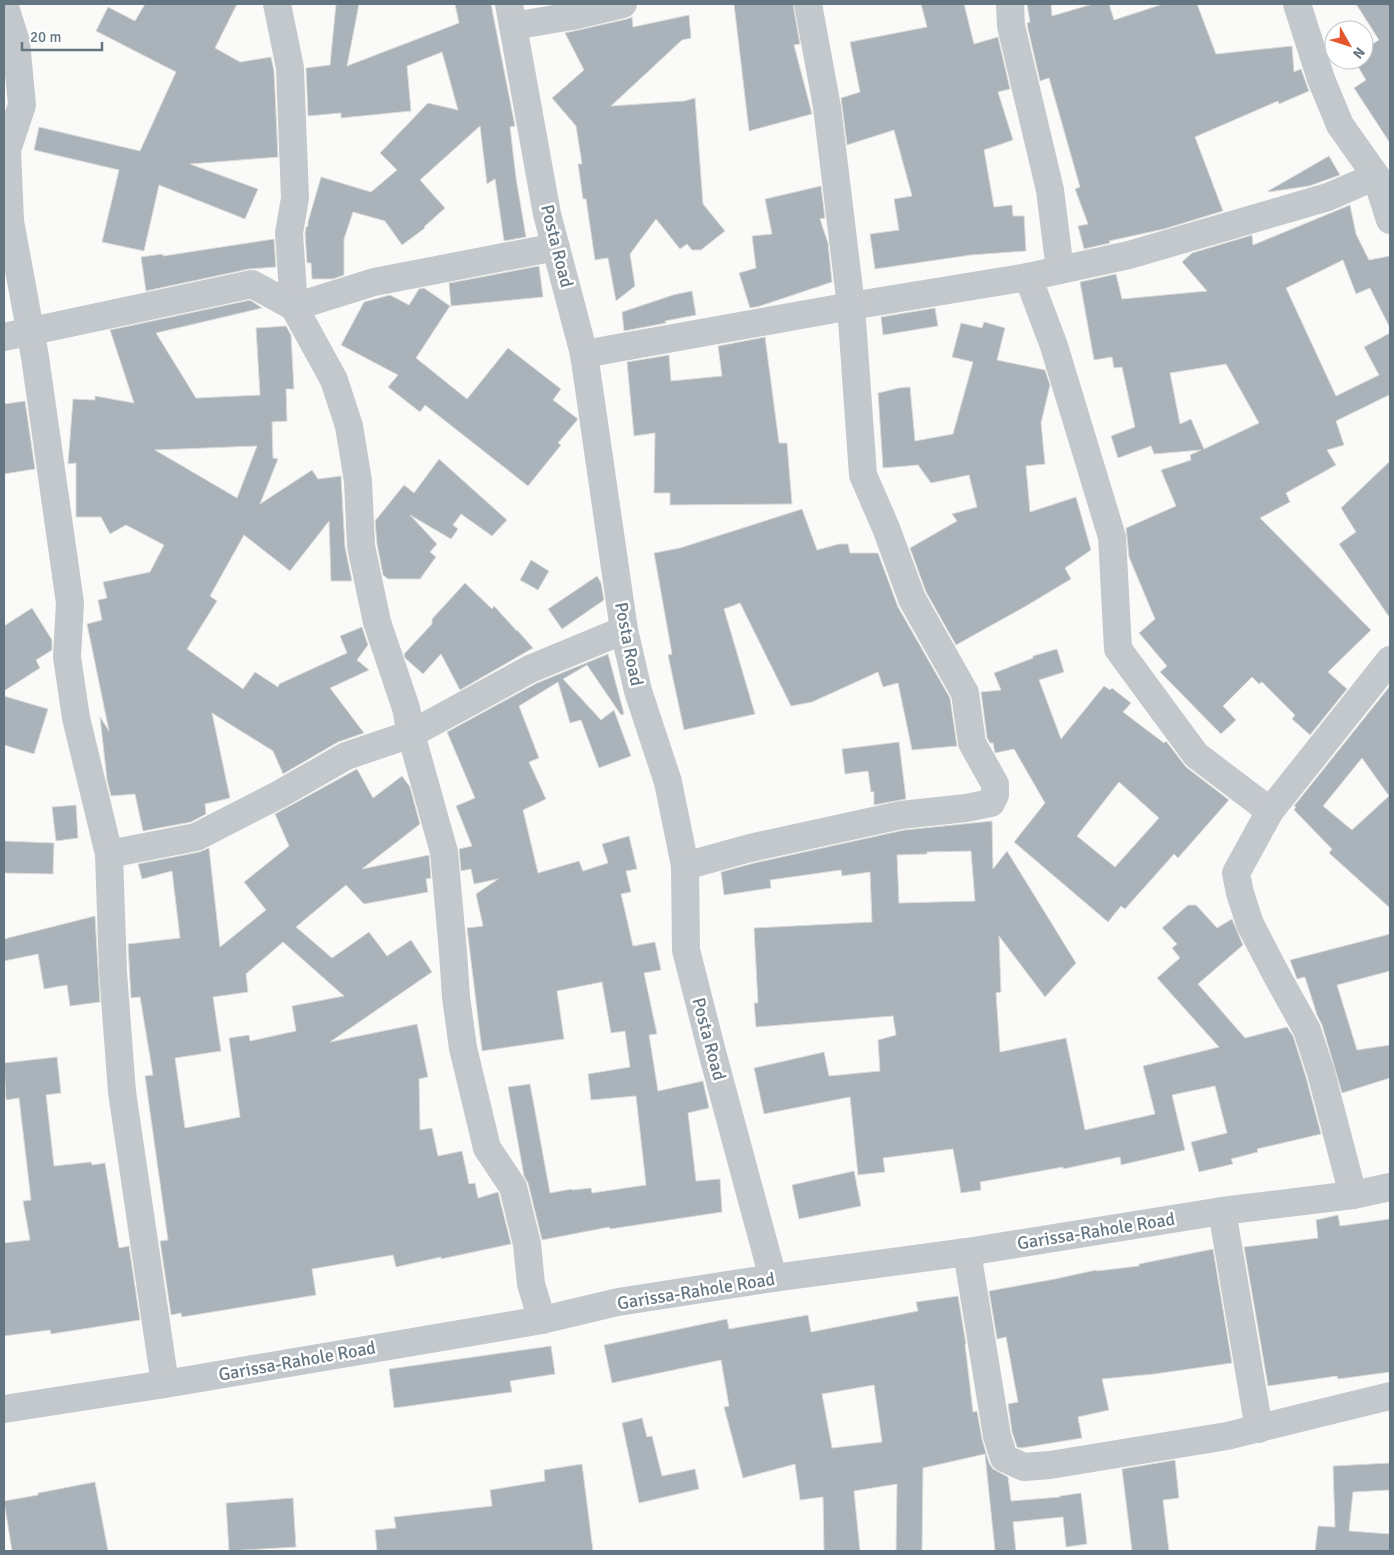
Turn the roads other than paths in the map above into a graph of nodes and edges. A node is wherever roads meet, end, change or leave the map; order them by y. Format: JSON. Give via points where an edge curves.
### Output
{"nodes":[{"id":1,"x":4,"y":4,"type":"edge"},
{"id":2,"x":277,"y":4,"type":"edge"},
{"id":3,"x":623,"y":4,"type":"edge"},
{"id":4,"x":808,"y":4,"type":"edge"},
{"id":5,"x":1010,"y":4,"type":"edge"},
{"id":6,"x":1297,"y":4,"type":"edge"},
{"id":7,"x":511,"y":15,"type":"edge"},
{"id":8,"x":1376,"y":176,"type":"junction"},
{"id":9,"x":1390,"y":220,"type":"edge"},
{"id":10,"x":556,"y":247,"type":"junction"},
{"id":11,"x":1060,"y":270,"type":"junction"},
{"id":12,"x":1028,"y":277,"type":"junction"},
{"id":13,"x":851,"y":306,"type":"junction"},
{"id":14,"x":294,"y":307,"type":"junction"},
{"id":15,"x":17,"y":335,"type":"edge"},
{"id":16,"x":584,"y":354,"type":"junction"},
{"id":17,"x":624,"y":630,"type":"junction"},
{"id":18,"x":1390,"y":660,"type":"edge"},
{"id":19,"x":411,"y":734,"type":"junction"},
{"id":20,"x":1270,"y":811,"type":"junction"},
{"id":21,"x":109,"y":854,"type":"junction"},
{"id":22,"x":685,"y":866,"type":"junction"},
{"id":23,"x":1390,"y":1187,"type":"edge"},
{"id":24,"x":1352,"y":1195,"type":"junction"},
{"id":25,"x":1222,"y":1212,"type":"junction"},
{"id":26,"x":967,"y":1252,"type":"junction"},
{"id":27,"x":773,"y":1278,"type":"junction"},
{"id":28,"x":542,"y":1320,"type":"junction"},
{"id":29,"x":165,"y":1384,"type":"junction"},
{"id":30,"x":1390,"y":1396,"type":"edge"},
{"id":31,"x":4,"y":1409,"type":"edge"},
{"id":32,"x":1259,"y":1429,"type":"junction"}],
"edges":[{"from":1,"to":15,"type":"street","via":[[16,42],[22,105],[6,150]]},
{"from":2,"to":14,"type":"street","via":[[290,68],[295,198],[289,233]]},
{"from":3,"to":7,"type":"street","via":[[572,16]]},
{"from":4,"to":13,"type":"street","via":[[827,107]]},
{"from":5,"to":11,"type":"street","via":[[1011,26],[1050,190]]},
{"from":6,"to":8,"type":"street","via":[[1321,80],[1340,125]]},
{"from":7,"to":10,"type":"street","name":"Posta Road","via":[[547,214]]},
{"from":8,"to":9,"type":"street"},
{"from":8,"to":11,"type":"street","via":[[1328,197],[1129,255]]},
{"from":10,"to":14,"type":"street","via":[[374,282]]},
{"from":10,"to":16,"type":"street","name":"Posta Road"},
{"from":11,"to":12,"type":"street"},
{"from":12,"to":13,"type":"street"},
{"from":12,"to":20,"type":"street","via":[[1054,346],[1112,538],[1118,649],[1196,755]]},
{"from":13,"to":16,"type":"street"},
{"from":13,"to":22,"type":"street","via":[[863,475],[912,598],[965,693],[972,743],[995,784],[995,795],[991,803],[901,815],[750,848]]},
{"from":14,"to":15,"type":"street","via":[[252,284]]},
{"from":14,"to":19,"type":"street","via":[[334,380],[349,426],[358,481],[361,546],[378,622],[406,708]]},
{"from":15,"to":21,"type":"street","via":[[34,357],[70,603],[67,657],[76,718]]},
{"from":16,"to":17,"type":"street","name":"Posta Road"},
{"from":17,"to":19,"type":"street","via":[[530,669]]},
{"from":17,"to":22,"type":"street","name":"Posta Road","via":[[638,691],[668,782]]},
{"from":18,"to":20,"type":"street"},
{"from":19,"to":21,"type":"street","via":[[346,756],[196,837]]},
{"from":19,"to":28,"type":"street","via":[[444,852],[463,1048],[486,1148],[513,1188],[527,1244],[531,1284]]},
{"from":20,"to":24,"type":"street","via":[[1236,872],[1238,886],[1250,924],[1307,1030]]},
{"from":21,"to":29,"type":"street","via":[[122,1092]]},
{"from":22,"to":27,"type":"street","name":"Posta Road","via":[[686,950]]},
{"from":23,"to":24,"type":"street","name":"Garissa-Rahole Road"},
{"from":24,"to":25,"type":"street","name":"Garissa-Rahole Road"},
{"from":25,"to":26,"type":"street","name":"Garissa-Rahole Road"},
{"from":25,"to":32,"type":"street"},
{"from":26,"to":27,"type":"street","name":"Garissa-Rahole Road"},
{"from":26,"to":32,"type":"street","via":[[997,1436],[1004,1458],[1024,1467],[1050,1465]]},
{"from":27,"to":28,"type":"street","name":"Garissa-Rahole Road","via":[[618,1302]]},
{"from":28,"to":29,"type":"street","name":"Garissa-Rahole Road"},
{"from":29,"to":31,"type":"street","name":"Garissa-Rahole Road"},
{"from":30,"to":32,"type":"street"}]}
